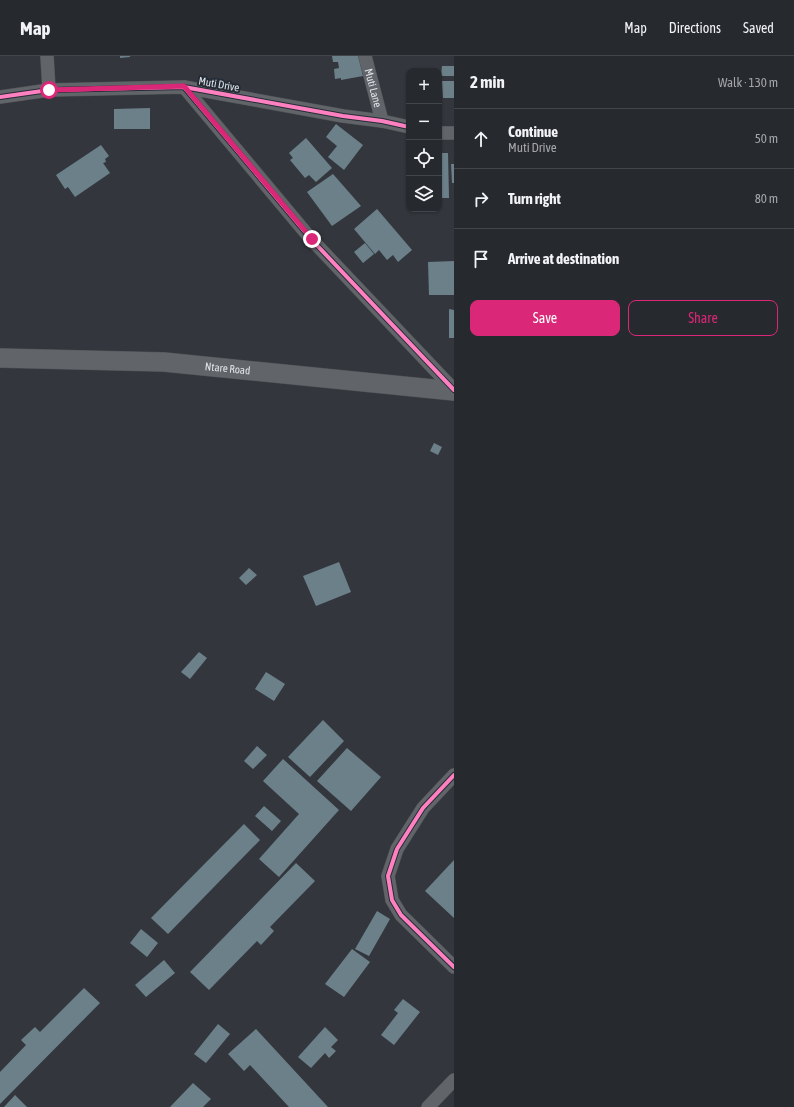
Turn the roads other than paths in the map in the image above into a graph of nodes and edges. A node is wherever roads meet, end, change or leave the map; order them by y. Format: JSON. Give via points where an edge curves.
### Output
{"nodes":[{"id":1,"x":47,"y":56,"type":"edge"},
{"id":2,"x":366,"y":56,"type":"edge"},
{"id":3,"x":184,"y":86,"type":"junction"},
{"id":4,"x":49,"y":90,"type":"junction"},
{"id":5,"x":0,"y":97,"type":"edge"},
{"id":6,"x":382,"y":120,"type":"junction"},
{"id":7,"x":406,"y":126,"type":"edge"},
{"id":8,"x":442,"y":133,"type":"edge"},
{"id":9,"x":454,"y":133,"type":"edge"},
{"id":10,"x":0,"y":358,"type":"edge"},
{"id":11,"x":454,"y":390,"type":"edge"},
{"id":12,"x":454,"y":775,"type":"edge"},
{"id":13,"x":454,"y":967,"type":"edge"},
{"id":14,"x":454,"y":1080,"type":"edge"},
{"id":15,"x":428,"y":1107,"type":"edge"}],
"edges":[{"from":1,"to":4,"type":"street"},
{"from":2,"to":6,"type":"street","name":"Muti Lane"},
{"from":3,"to":4,"type":"street","name":"Muti Drive"},
{"from":3,"to":6,"type":"street","name":"Muti Drive","via":[[343,116]]},
{"from":3,"to":11,"type":"street","via":[[312,239]]},
{"from":4,"to":5,"type":"street","name":"Muti Drive"},
{"from":6,"to":7,"type":"street","name":"Muti Drive"},
{"from":8,"to":9,"type":"street"},
{"from":10,"to":11,"type":"main road","name":"Ntare Road","via":[[164,362]]},
{"from":12,"to":13,"type":"street","via":[[423,808],[397,849],[388,876],[392,900],[401,915]]},
{"from":14,"to":15,"type":"street"}]}
